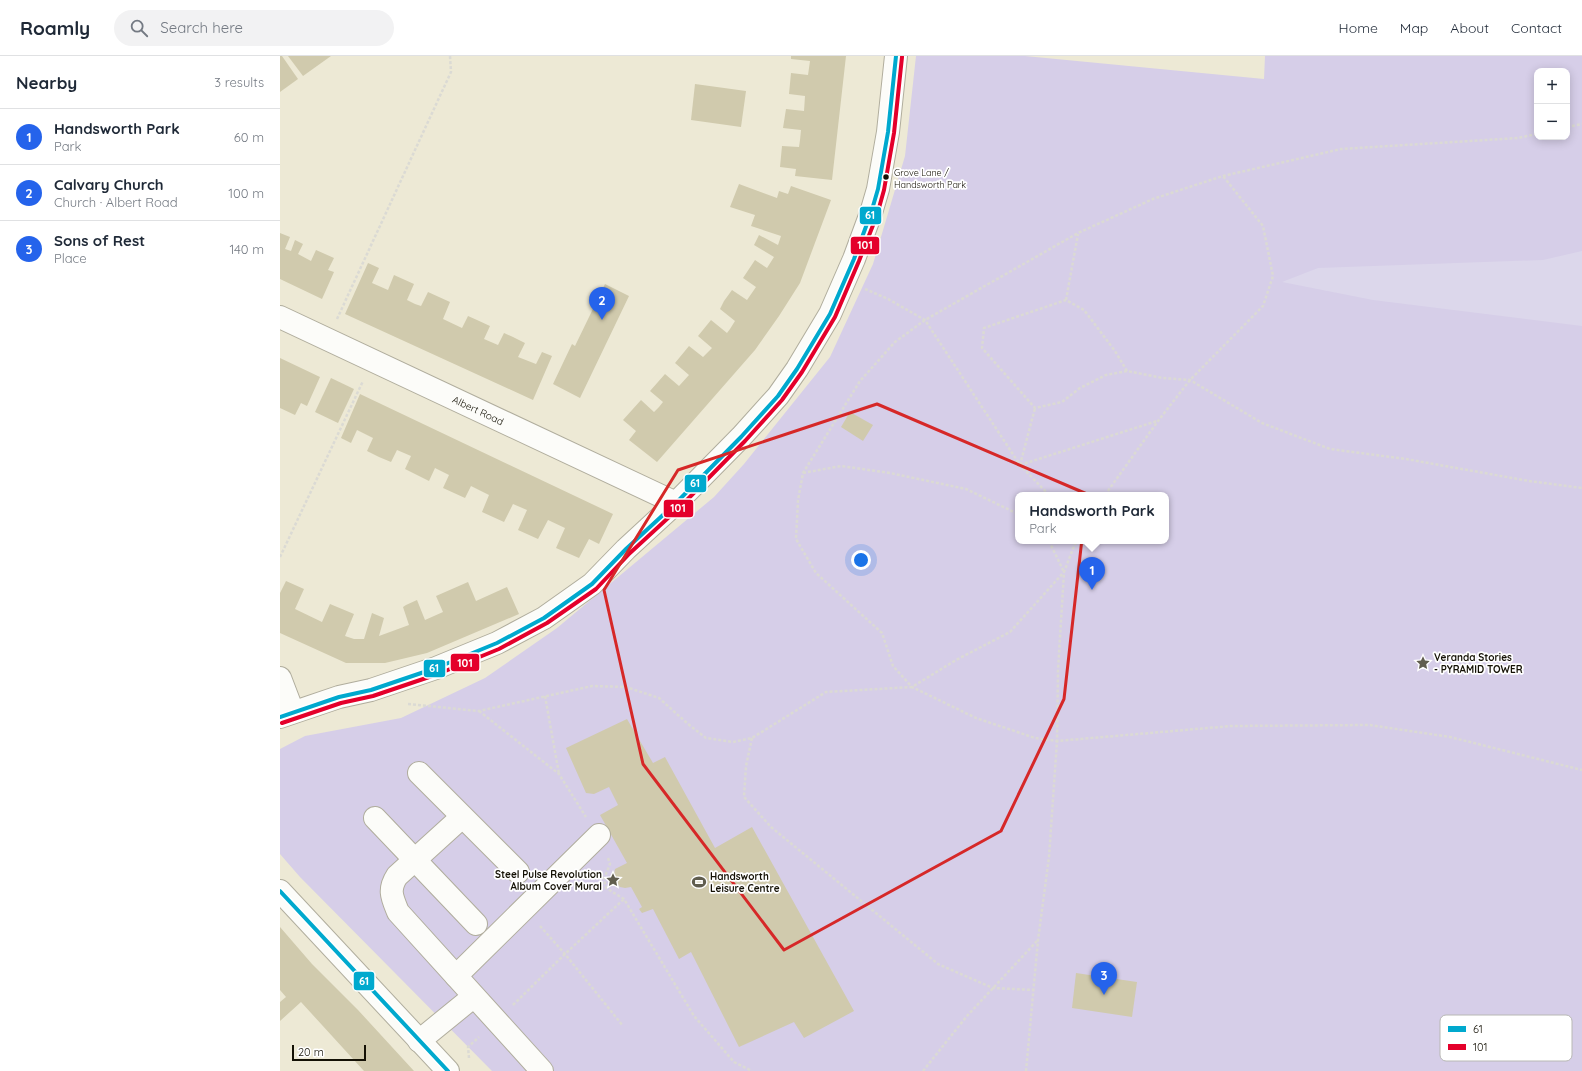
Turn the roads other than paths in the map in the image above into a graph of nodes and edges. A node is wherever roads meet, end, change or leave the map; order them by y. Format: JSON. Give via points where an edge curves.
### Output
{"nodes":[{"id":1,"x":896,"y":56,"type":"edge"},
{"id":2,"x":280,"y":317,"type":"edge"},
{"id":3,"x":676,"y":503,"type":"junction"},
{"id":4,"x":280,"y":678,"type":"edge"},
{"id":5,"x":287,"y":714,"type":"edge"},
{"id":6,"x":419,"y":773,"type":"dead end"},
{"id":7,"x":375,"y":818,"type":"dead end"},
{"id":8,"x":462,"y":818,"type":"junction"},
{"id":9,"x":599,"y":835,"type":"dead end"},
{"id":10,"x":415,"y":860,"type":"junction"},
{"id":11,"x":518,"y":872,"type":"dead end"},
{"id":12,"x":280,"y":891,"type":"edge"},
{"id":13,"x":476,"y":924,"type":"dead end"},
{"id":14,"x":456,"y":976,"type":"junction"},
{"id":15,"x":473,"y":997,"type":"junction"},
{"id":16,"x":419,"y":1041,"type":"junction"},
{"id":17,"x":448,"y":1071,"type":"edge"},
{"id":18,"x":542,"y":1071,"type":"edge"}],
"edges":[{"from":1,"to":3,"type":"street","via":[[888,132],[878,189],[847,276],[830,314],[778,396]]},
{"from":2,"to":3,"type":"street","name":"Albert Road"},
{"from":3,"to":5,"type":"street","via":[[592,584],[544,618],[496,643],[436,668]]},
{"from":4,"to":5,"type":"street"},
{"from":6,"to":8,"type":"street"},
{"from":7,"to":10,"type":"street"},
{"from":8,"to":10,"type":"street"},
{"from":8,"to":11,"type":"street"},
{"from":9,"to":14,"type":"street"},
{"from":10,"to":13,"type":"street"},
{"from":10,"to":14,"type":"street","via":[[392,884],[392,897],[398,912]]},
{"from":12,"to":16,"type":"street"},
{"from":14,"to":15,"type":"street"},
{"from":15,"to":16,"type":"street"},
{"from":15,"to":18,"type":"street"},
{"from":16,"to":17,"type":"street"}]}
